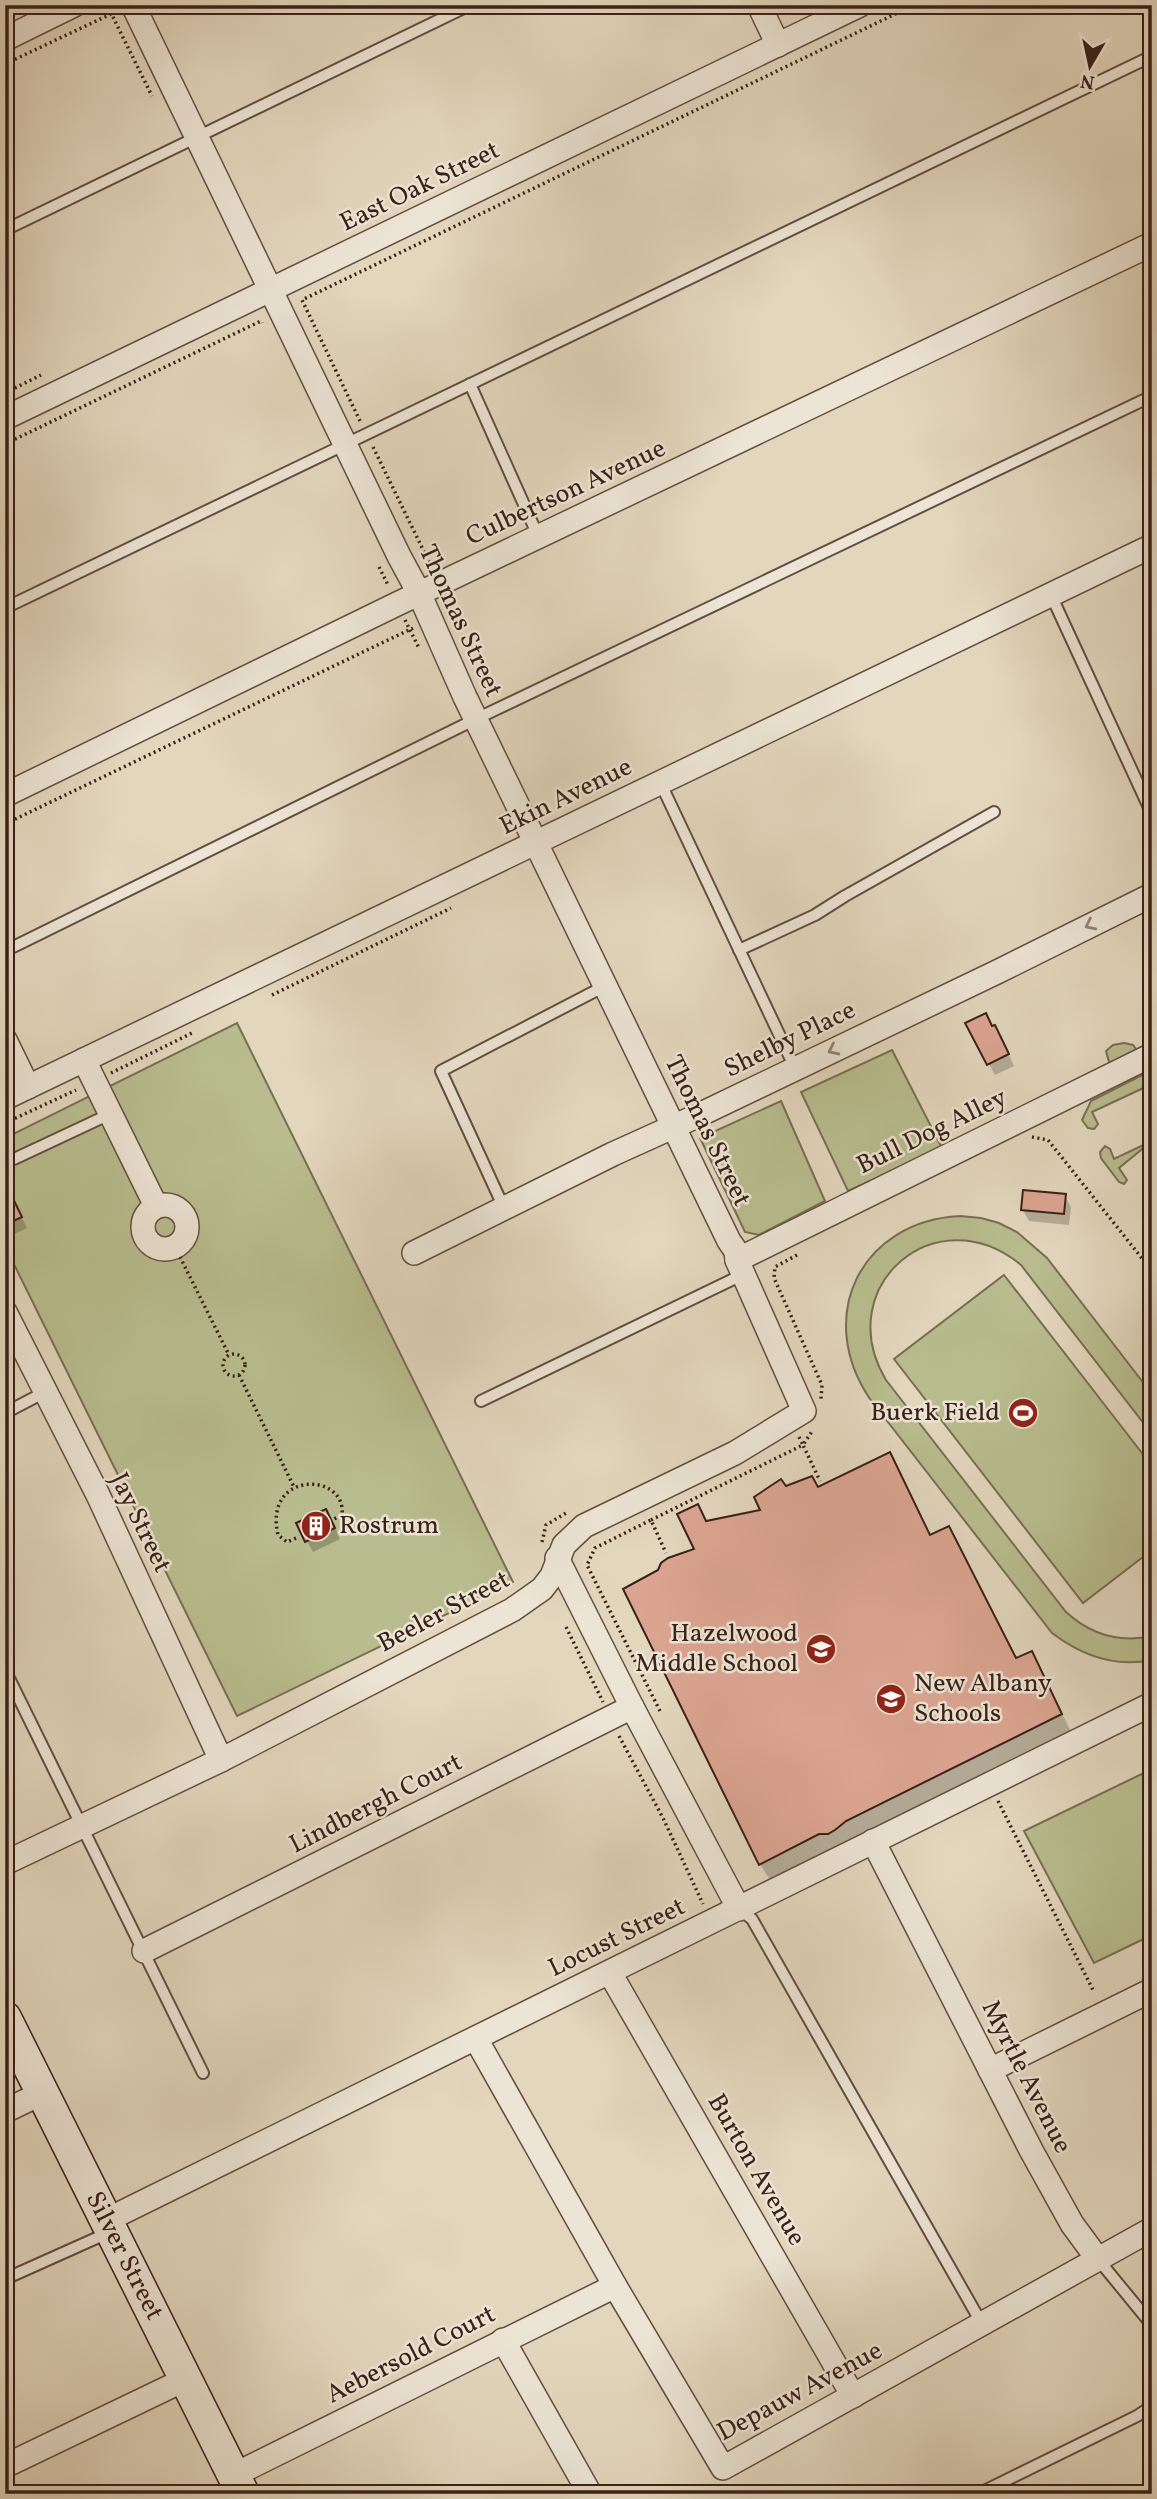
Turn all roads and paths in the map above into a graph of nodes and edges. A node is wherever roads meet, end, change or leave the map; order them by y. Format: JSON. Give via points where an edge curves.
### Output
{"nodes":[{"id":1,"x":74,"y":5,"type":"edge"},
{"id":2,"x":470,"y":5,"type":"edge"},
{"id":3,"x":759,"y":5,"type":"edge"},
{"id":4,"x":860,"y":5,"type":"edge"},
{"id":5,"x":914,"y":5,"type":"edge"},
{"id":6,"x":108,"y":7,"type":"dead end"},
{"id":7,"x":127,"y":7,"type":"edge"},
{"id":8,"x":111,"y":14,"type":"junction"},
{"id":9,"x":5,"y":38,"type":"edge"},
{"id":10,"x":778,"y":45,"type":"junction"},
{"id":11,"x":1152,"y":56,"type":"edge"},
{"id":12,"x":5,"y":64,"type":"edge"},
{"id":13,"x":197,"y":136,"type":"junction"},
{"id":14,"x":5,"y":230,"type":"edge"},
{"id":15,"x":1152,"y":244,"type":"edge"},
{"id":16,"x":271,"y":290,"type":"junction"},
{"id":17,"x":267,"y":333,"type":"dead end"},
{"id":18,"x":470,"y":384,"type":"junction"},
{"id":19,"x":1152,"y":396,"type":"edge"},
{"id":20,"x":5,"y":418,"type":"edge"},
{"id":21,"x":366,"y":434,"type":"junction"},
{"id":22,"x":5,"y":444,"type":"edge"},
{"id":23,"x":345,"y":444,"type":"junction"},
{"id":24,"x":539,"y":538,"type":"junction"},
{"id":25,"x":1152,"y":546,"type":"edge"},
{"id":26,"x":378,"y":564,"type":"dead end"},
{"id":27,"x":432,"y":568,"type":"dead end"},
{"id":28,"x":419,"y":593,"type":"junction"},
{"id":29,"x":1051,"y":594,"type":"junction"},
{"id":30,"x":397,"y":604,"type":"junction"},
{"id":31,"x":5,"y":608,"type":"edge"},
{"id":32,"x":431,"y":620,"type":"junction"},
{"id":33,"x":410,"y":629,"type":"junction"},
{"id":34,"x":476,"y":719,"type":"junction"},
{"id":35,"x":660,"y":782,"type":"junction"},
{"id":36,"x":5,"y":795,"type":"edge"},
{"id":37,"x":994,"y":812,"type":"dead end"},
{"id":38,"x":1152,"y":814,"type":"edge"},
{"id":39,"x":5,"y":824,"type":"edge"},
{"id":40,"x":536,"y":843,"type":"junction"},
{"id":41,"x":1152,"y":895,"type":"edge"},
{"id":42,"x":457,"y":905,"type":"dead end"},
{"id":43,"x":739,"y":950,"type":"junction"},
{"id":44,"x":5,"y":951,"type":"edge"},
{"id":45,"x":605,"y":986,"type":"junction"},
{"id":46,"x":266,"y":998,"type":"dead end"},
{"id":47,"x":5,"y":1009,"type":"edge"},
{"id":48,"x":195,"y":1031,"type":"dead end"},
{"id":49,"x":10,"y":1035,"type":"edge"},
{"id":50,"x":1152,"y":1055,"type":"edge"},
{"id":51,"x":84,"y":1060,"type":"junction"},
{"id":52,"x":795,"y":1068,"type":"junction"},
{"id":53,"x":94,"y":1081,"type":"junction"},
{"id":54,"x":28,"y":1087,"type":"junction"},
{"id":55,"x":5,"y":1098,"type":"edge"},
{"id":56,"x":110,"y":1114,"type":"junction"},
{"id":57,"x":5,"y":1123,"type":"edge"},
{"id":58,"x":673,"y":1126,"type":"junction"},
{"id":59,"x":1025,"y":1136,"type":"dead end"},
{"id":60,"x":14,"y":1158,"type":"dead end"},
{"id":61,"x":156,"y":1206,"type":"junction"},
{"id":62,"x":504,"y":1208,"type":"junction"},
{"id":63,"x":175,"y":1247,"type":"junction"},
{"id":64,"x":414,"y":1253,"type":"dead end"},
{"id":65,"x":802,"y":1253,"type":"dead end"},
{"id":66,"x":741,"y":1267,"type":"junction"},
{"id":67,"x":1152,"y":1271,"type":"edge"},
{"id":68,"x":5,"y":1312,"type":"edge"},
{"id":69,"x":229,"y":1355,"type":"junction"},
{"id":70,"x":239,"y":1376,"type":"junction"},
{"id":71,"x":45,"y":1392,"type":"junction"},
{"id":72,"x":481,"y":1401,"type":"dead end"},
{"id":73,"x":821,"y":1402,"type":"dead end"},
{"id":74,"x":5,"y":1413,"type":"edge"},
{"id":75,"x":817,"y":1420,"type":"dead end"},
{"id":76,"x":803,"y":1445,"type":"junction"},
{"id":77,"x":820,"y":1481,"type":"dead end"},
{"id":78,"x":294,"y":1487,"type":"junction"},
{"id":79,"x":334,"y":1519,"type":"dead end"},
{"id":80,"x":651,"y":1520,"type":"junction"},
{"id":81,"x":296,"y":1538,"type":"dead end"},
{"id":82,"x":666,"y":1553,"type":"dead end"},
{"id":83,"x":557,"y":1558,"type":"junction"},
{"id":84,"x":5,"y":1670,"type":"edge"},
{"id":85,"x":1152,"y":1704,"type":"edge"},
{"id":86,"x":632,"y":1707,"type":"junction"},
{"id":87,"x":660,"y":1712,"type":"dead end"},
{"id":88,"x":618,"y":1734,"type":"dead end"},
{"id":89,"x":221,"y":1760,"type":"junction"},
{"id":90,"x":988,"y":1783,"type":"junction"},
{"id":91,"x":80,"y":1827,"type":"junction"},
{"id":92,"x":873,"y":1841,"type":"junction"},
{"id":93,"x":5,"y":1863,"type":"edge"},
{"id":94,"x":734,"y":1901,"type":"junction"},
{"id":95,"x":704,"y":1905,"type":"junction"},
{"id":96,"x":697,"y":1908,"type":"dead end"},
{"id":97,"x":144,"y":1951,"type":"junction"},
{"id":98,"x":610,"y":1973,"type":"junction"},
{"id":99,"x":5,"y":1981,"type":"edge"},
{"id":100,"x":1093,"y":1990,"type":"dead end"},
{"id":101,"x":1152,"y":1990,"type":"edge"},
{"id":102,"x":9,"y":2006,"type":"edge"},
{"id":103,"x":476,"y":2039,"type":"junction"},
{"id":104,"x":990,"y":2070,"type":"junction"},
{"id":105,"x":203,"y":2073,"type":"dead end"},
{"id":106,"x":42,"y":2093,"type":"junction"},
{"id":107,"x":5,"y":2111,"type":"edge"},
{"id":108,"x":110,"y":2225,"type":"junction"},
{"id":109,"x":1152,"y":2229,"type":"edge"},
{"id":110,"x":1097,"y":2258,"type":"junction"},
{"id":111,"x":5,"y":2280,"type":"edge"},
{"id":112,"x":615,"y":2286,"type":"junction"},
{"id":113,"x":982,"y":2324,"type":"junction"},
{"id":114,"x":1152,"y":2325,"type":"edge"},
{"id":115,"x":503,"y":2340,"type":"junction"},
{"id":116,"x":186,"y":2379,"type":"junction"},
{"id":117,"x":853,"y":2396,"type":"junction"},
{"id":118,"x":1152,"y":2406,"type":"edge"},
{"id":119,"x":5,"y":2466,"type":"edge"},
{"id":120,"x":238,"y":2484,"type":"edge"},
{"id":121,"x":590,"y":2494,"type":"edge"},
{"id":122,"x":978,"y":2494,"type":"edge"}],
"edges":[{"from":1,"to":9,"type":"street"},
{"from":2,"to":13,"type":"lane"},
{"from":3,"to":10,"type":"street"},
{"from":4,"to":10,"type":"street","name":"East Oak Street"},
{"from":5,"to":21,"type":"path","via":[[302,300]]},
{"from":6,"to":8,"type":"path"},
{"from":7,"to":8,"type":"path"},
{"from":7,"to":13,"type":"street","name":"Thomas Street"},
{"from":8,"to":12,"type":"path"},
{"from":10,"to":16,"type":"street","name":"East Oak Street"},
{"from":11,"to":18,"type":"lane"},
{"from":13,"to":14,"type":"lane"},
{"from":13,"to":16,"type":"street","name":"Thomas Street"},
{"from":15,"to":24,"type":"street","name":"Culbertson Avenue"},
{"from":16,"to":20,"type":"street","name":"East Oak Street"},
{"from":16,"to":23,"type":"street","name":"Thomas Street"},
{"from":17,"to":22,"type":"path","via":[[261,321]]},
{"from":18,"to":21,"type":"lane"},
{"from":18,"to":24,"type":"lane"},
{"from":19,"to":34,"type":"lane"},
{"from":21,"to":23,"type":"lane"},
{"from":21,"to":27,"type":"path"},
{"from":23,"to":28,"type":"street","name":"Thomas Street"},
{"from":23,"to":31,"type":"lane"},
{"from":24,"to":28,"type":"street","name":"Culbertson Avenue"},
{"from":25,"to":29,"type":"street","name":"Ekin Avenue"},
{"from":26,"to":30,"type":"path"},
{"from":28,"to":30,"type":"street","name":"Culbertson Avenue"},
{"from":28,"to":32,"type":"street","name":"Thomas Street"},
{"from":29,"to":35,"type":"street","name":"Ekin Avenue"},
{"from":29,"to":38,"type":"lane"},
{"from":30,"to":33,"type":"path"},
{"from":30,"to":36,"type":"street","name":"Culbertson Avenue"},
{"from":32,"to":33,"type":"path"},
{"from":32,"to":34,"type":"street","name":"Thomas Street"},
{"from":33,"to":39,"type":"path"},
{"from":34,"to":40,"type":"street","name":"Thomas Street"},
{"from":34,"to":44,"type":"lane"},
{"from":35,"to":40,"type":"street","name":"Ekin Avenue"},
{"from":35,"to":43,"type":"lane"},
{"from":37,"to":43,"type":"lane","via":[[815,915]]},
{"from":40,"to":45,"type":"street","name":"Thomas Street"},
{"from":40,"to":51,"type":"street","name":"Ekin Avenue"},
{"from":41,"to":52,"type":"street","name":"Shelby Place","one_way":true},
{"from":42,"to":46,"type":"path"},
{"from":43,"to":52,"type":"lane"},
{"from":45,"to":58,"type":"street","name":"Thomas Street"},
{"from":45,"to":62,"type":"lane","via":[[441,1071]]},
{"from":47,"to":49,"type":"path"},
{"from":48,"to":53,"type":"path"},
{"from":49,"to":54,"type":"street"},
{"from":50,"to":66,"type":"street","name":"Bull Dog Alley"},
{"from":51,"to":53,"type":"street"},
{"from":51,"to":54,"type":"street","name":"Ekin Avenue"},
{"from":52,"to":58,"type":"street","name":"Shelby Place"},
{"from":53,"to":56,"type":"street"},
{"from":53,"to":57,"type":"path"},
{"from":54,"to":55,"type":"street","name":"Ekin Avenue"},
{"from":56,"to":60,"type":"lane"},
{"from":56,"to":61,"type":"street"},
{"from":58,"to":62,"type":"street","name":"Shelby Place"},
{"from":58,"to":66,"type":"street","name":"Thomas Street"},
{"from":59,"to":67,"type":"path","via":[[1048,1140]]},
{"from":61,"to":63,"type":"street","via":[[170,1205],[185,1217],[184,1237]]},
{"from":61,"to":63,"type":"street","via":[[146,1215],[145,1236],[161,1248]]},
{"from":62,"to":64,"type":"street","name":"Shelby Place"},
{"from":63,"to":69,"type":"path"},
{"from":65,"to":73,"type":"path","via":[[775,1267],[774,1278],[822,1385]]},
{"from":66,"to":72,"type":"lane"},
{"from":66,"to":83,"type":"street","name":"Beeler Street","via":[[804,1411],[735,1453],[584,1526]]},
{"from":68,"to":71,"type":"street","name":"Jay Street"},
{"from":69,"to":70,"type":"path","via":[[224,1370]]},
{"from":69,"to":70,"type":"path","via":[[243,1359],[245,1366]]},
{"from":70,"to":78,"type":"path"},
{"from":71,"to":74,"type":"lane"},
{"from":71,"to":89,"type":"street","name":"Jay Street"},
{"from":75,"to":76,"type":"path"},
{"from":76,"to":77,"type":"path"},
{"from":76,"to":80,"type":"path"},
{"from":78,"to":79,"type":"path","via":[[312,1484],[330,1490],[343,1508],[342,1515]]},
{"from":78,"to":81,"type":"path","via":[[282,1499],[275,1517],[278,1535],[287,1542]]},
{"from":80,"to":82,"type":"path"},
{"from":80,"to":87,"type":"path","via":[[595,1548],[587,1565]]},
{"from":83,"to":86,"type":"street"},
{"from":83,"to":89,"type":"street","name":"Beeler Street","via":[[542,1589],[512,1610]]},
{"from":84,"to":91,"type":"lane"},
{"from":85,"to":90,"type":"street","name":"Locust Street"},
{"from":86,"to":94,"type":"street"},
{"from":86,"to":97,"type":"street","name":"Lindbergh Court"},
{"from":88,"to":95,"type":"path"},
{"from":89,"to":91,"type":"street","name":"Beeler Street"},
{"from":90,"to":92,"type":"street","name":"Locust Street"},
{"from":90,"to":100,"type":"path"},
{"from":91,"to":93,"type":"street","name":"Beeler Street"},
{"from":91,"to":97,"type":"lane"},
{"from":92,"to":94,"type":"street","name":"Locust Street"},
{"from":92,"to":104,"type":"street","name":"Myrtle Avenue"},
{"from":94,"to":95,"type":"path"},
{"from":94,"to":98,"type":"street","name":"Locust Street"},
{"from":94,"to":113,"type":"lane","via":[[752,1919]]},
{"from":95,"to":96,"type":"path"},
{"from":97,"to":105,"type":"lane"},
{"from":98,"to":103,"type":"street","name":"Locust Street"},
{"from":98,"to":117,"type":"street","name":"Burton Avenue"},
{"from":99,"to":102,"type":"path"},
{"from":101,"to":104,"type":"street"},
{"from":102,"to":106,"type":"main road","name":"Silver Street"},
{"from":103,"to":108,"type":"street","name":"Locust Street"},
{"from":103,"to":112,"type":"street","name":"Depauw Avenue"},
{"from":104,"to":110,"type":"street","name":"Myrtle Avenue","via":[[1072,2224]]},
{"from":106,"to":107,"type":"street"},
{"from":106,"to":108,"type":"main road","name":"Silver Street"},
{"from":108,"to":111,"type":"lane"},
{"from":108,"to":116,"type":"main road","name":"Silver Street"},
{"from":109,"to":110,"type":"street","name":"Depauw Avenue"},
{"from":110,"to":113,"type":"street","name":"Depauw Avenue"},
{"from":110,"to":114,"type":"lane","name":"Myrtle Avenue"},
{"from":112,"to":115,"type":"street","name":"Aebersold Court"},
{"from":112,"to":117,"type":"street","name":"Depauw Avenue","via":[[723,2468]]},
{"from":113,"to":117,"type":"street","name":"Depauw Avenue"},
{"from":115,"to":120,"type":"street","name":"Aebersold Court"},
{"from":115,"to":121,"type":"street"},
{"from":116,"to":119,"type":"street"},
{"from":116,"to":120,"type":"main road","name":"Silver Street"},
{"from":118,"to":122,"type":"lane"}]}
